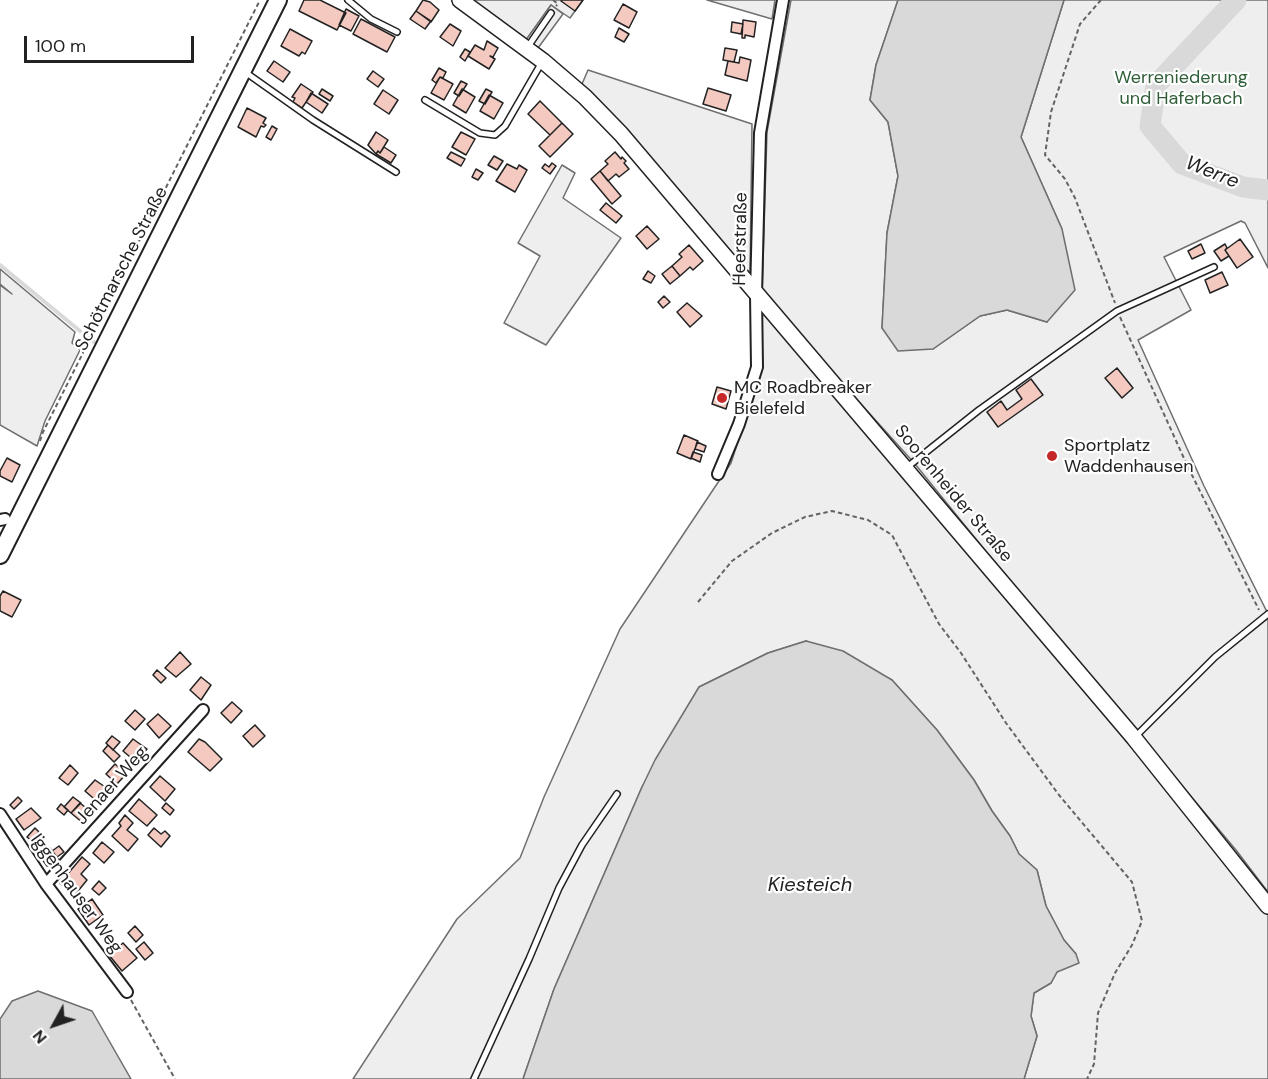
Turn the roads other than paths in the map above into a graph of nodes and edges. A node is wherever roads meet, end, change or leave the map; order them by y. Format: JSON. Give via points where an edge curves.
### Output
{"nodes":[{"id":1,"x":278,"y":0,"type":"edge"},
{"id":2,"x":348,"y":0,"type":"edge"},
{"id":3,"x":460,"y":0,"type":"edge"},
{"id":4,"x":783,"y":0,"type":"edge"},
{"id":5,"x":551,"y":13,"type":"dead end"},
{"id":6,"x":398,"y":32,"type":"dead end"},
{"id":7,"x":527,"y":48,"type":"junction"},
{"id":8,"x":543,"y":61,"type":"junction"},
{"id":9,"x":243,"y":71,"type":"junction"},
{"id":10,"x":425,"y":100,"type":"dead end"},
{"id":11,"x":396,"y":172,"type":"dead end"},
{"id":12,"x":1214,"y":267,"type":"dead end"},
{"id":13,"x":756,"y":295,"type":"junction"},
{"id":14,"x":906,"y":468,"type":"junction"},
{"id":15,"x":718,"y":474,"type":"dead end"},
{"id":16,"x":0,"y":555,"type":"edge"},
{"id":17,"x":1265,"y":616,"type":"edge"},
{"id":18,"x":203,"y":710,"type":"dead end"},
{"id":19,"x":1134,"y":738,"type":"junction"},
{"id":20,"x":617,"y":794,"type":"dead end"},
{"id":21,"x":0,"y":814,"type":"edge"},
{"id":22,"x":46,"y":884,"type":"junction"},
{"id":23,"x":1268,"y":906,"type":"edge"},
{"id":24,"x":127,"y":992,"type":"road end"},
{"id":25,"x":474,"y":1079,"type":"edge"}],
"edges":[{"from":1,"to":9,"type":"main road","name":"Schötmarsche Straße"},
{"from":2,"to":6,"type":"lane","via":[[371,19]]},
{"from":3,"to":7,"type":"main road","name":"Soorenheider Straße"},
{"from":4,"to":13,"type":"street","name":"Heerstraße","via":[[760,133]]},
{"from":5,"to":7,"type":"lane"},
{"from":7,"to":8,"type":"main road","name":"Soorenheider Straße"},
{"from":8,"to":10,"type":"lane","via":[[506,126],[495,135],[480,133]]},
{"from":8,"to":13,"type":"main road","name":"Soorenheider Straße","via":[[621,134]]},
{"from":9,"to":11,"type":"lane"},
{"from":9,"to":16,"type":"main road","name":"Schötmarsche Straße"},
{"from":12,"to":14,"type":"lane","via":[[1117,311]]},
{"from":13,"to":14,"type":"main road","name":"Soorenheider Straße"},
{"from":13,"to":15,"type":"street","name":"Heerstraße","via":[[757,367]]},
{"from":14,"to":19,"type":"main road","name":"Soorenheider Straße"},
{"from":17,"to":19,"type":"lane","via":[[1215,657]]},
{"from":18,"to":22,"type":"street","name":"Jenaer Weg"},
{"from":19,"to":23,"type":"main road","name":"Soorenheider Straße"},
{"from":20,"to":25,"type":"lane","via":[[582,845],[559,888]]},
{"from":21,"to":22,"type":"street","name":"Iggenhauser Weg"},
{"from":22,"to":24,"type":"street","name":"Iggenhauser Weg"}]}
